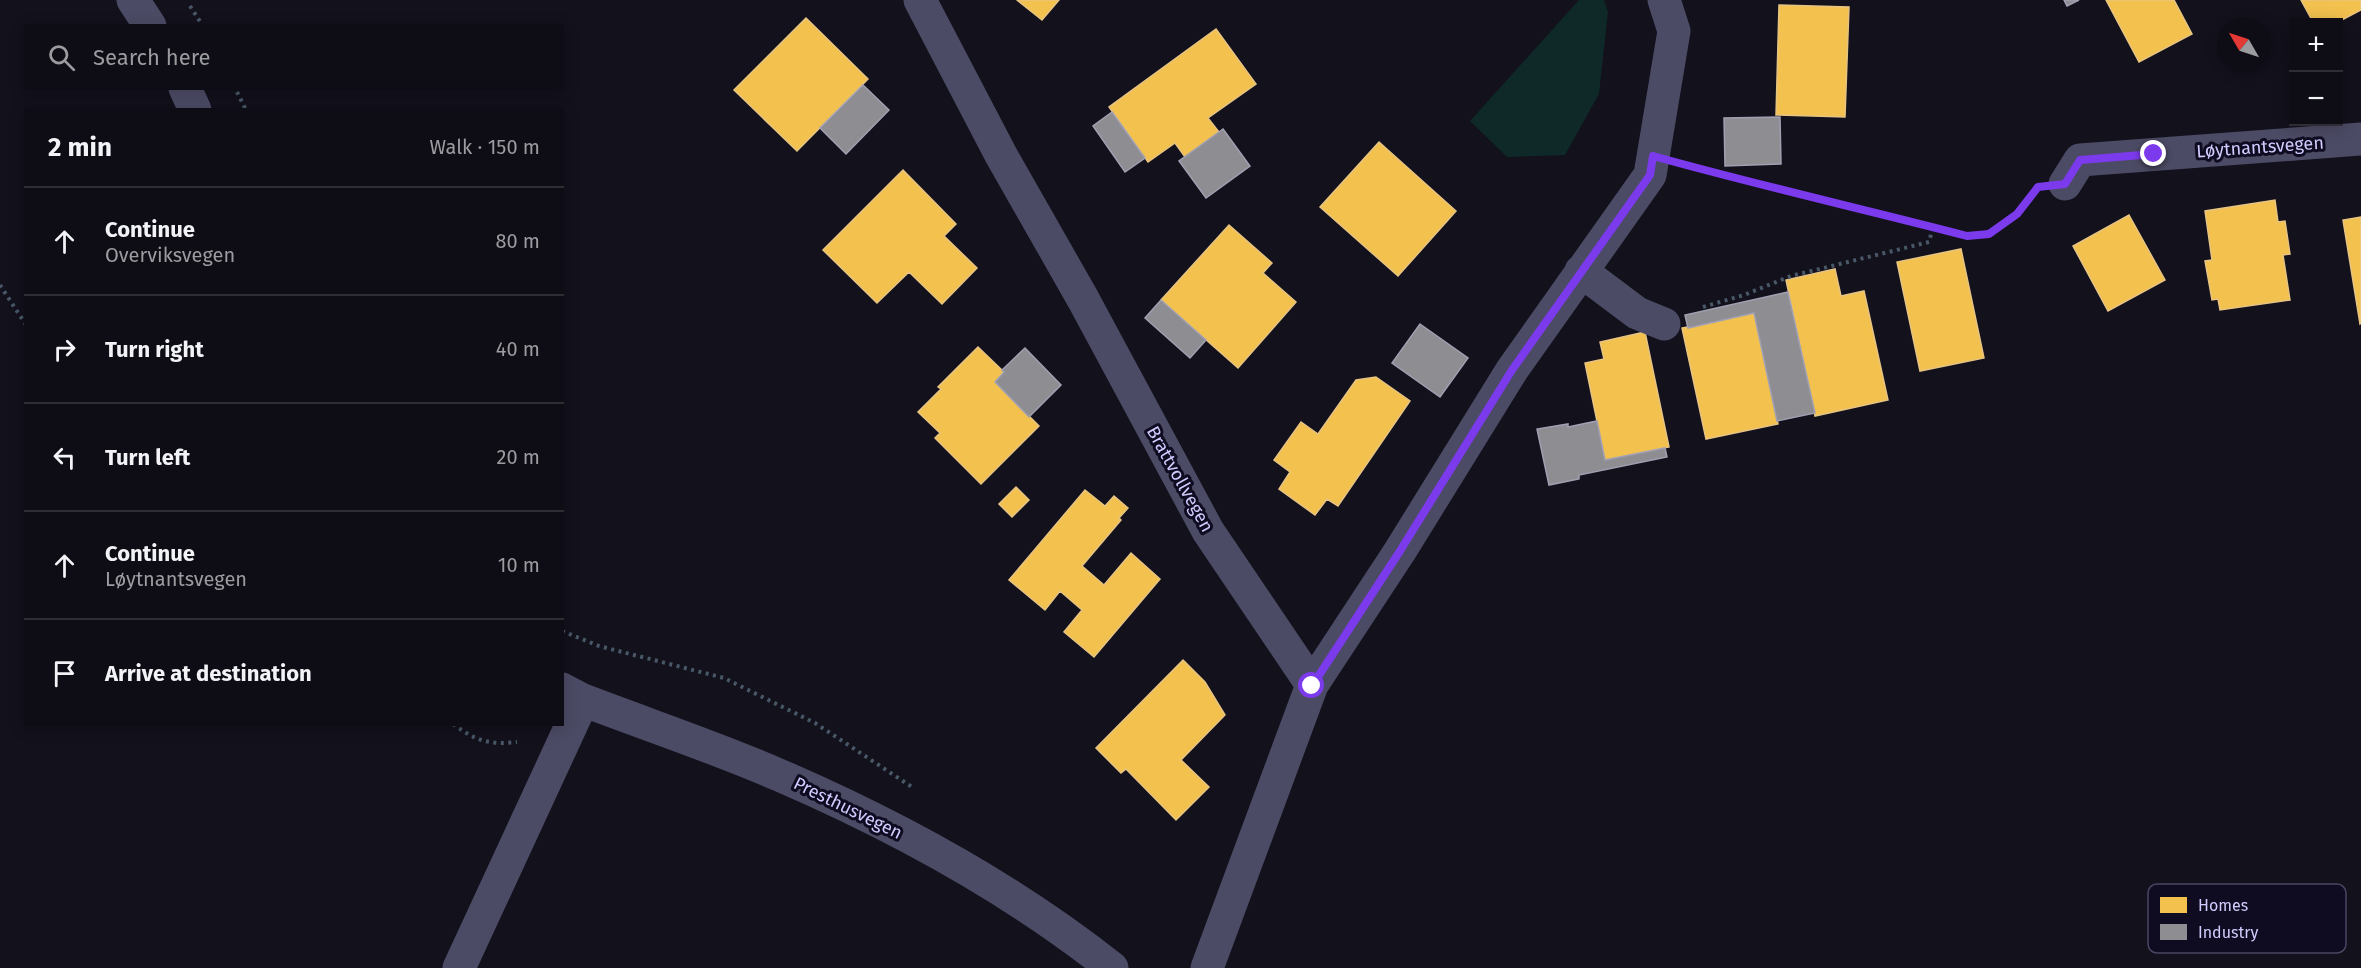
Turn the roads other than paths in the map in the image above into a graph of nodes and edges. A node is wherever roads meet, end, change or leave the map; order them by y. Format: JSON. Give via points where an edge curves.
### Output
{"nodes":[{"id":1,"x":133,"y":0,"type":"edge"},
{"id":2,"x":920,"y":0,"type":"edge"},
{"id":3,"x":1664,"y":0,"type":"edge"},
{"id":4,"x":149,"y":24,"type":"edge"},
{"id":5,"x":186,"y":90,"type":"edge"},
{"id":6,"x":194,"y":108,"type":"edge"},
{"id":7,"x":2361,"y":139,"type":"edge"},
{"id":8,"x":2065,"y":184,"type":"road end"},
{"id":9,"x":1581,"y":271,"type":"junction"},
{"id":10,"x":1664,"y":324,"type":"dead end"},
{"id":11,"x":1312,"y":686,"type":"junction"},
{"id":12,"x":573,"y":703,"type":"edge"},
{"id":13,"x":564,"y":724,"type":"edge"},
{"id":14,"x":563,"y":726,"type":"edge"},
{"id":15,"x":459,"y":968,"type":"edge"},
{"id":16,"x":1112,"y":968,"type":"edge"},
{"id":17,"x":1208,"y":968,"type":"edge"}],
"edges":[{"from":1,"to":4,"type":"street"},
{"from":2,"to":11,"type":"street","name":"Brattvollvegen","via":[[1208,531]]},
{"from":3,"to":9,"type":"street","via":[[1674,31],[1650,175]]},
{"from":5,"to":6,"type":"street"},
{"from":7,"to":8,"type":"street","name":"Løytnantsvegen","via":[[2080,160]]},
{"from":9,"to":10,"type":"street","via":[[1637,313]]},
{"from":9,"to":11,"type":"street","via":[[1512,370]]},
{"from":11,"to":17,"type":"street"},
{"from":12,"to":13,"type":"street"},
{"from":12,"to":16,"type":"street","name":"Presthusvegen","via":[[778,774],[904,835],[985,879]]},
{"from":14,"to":15,"type":"street"}]}
